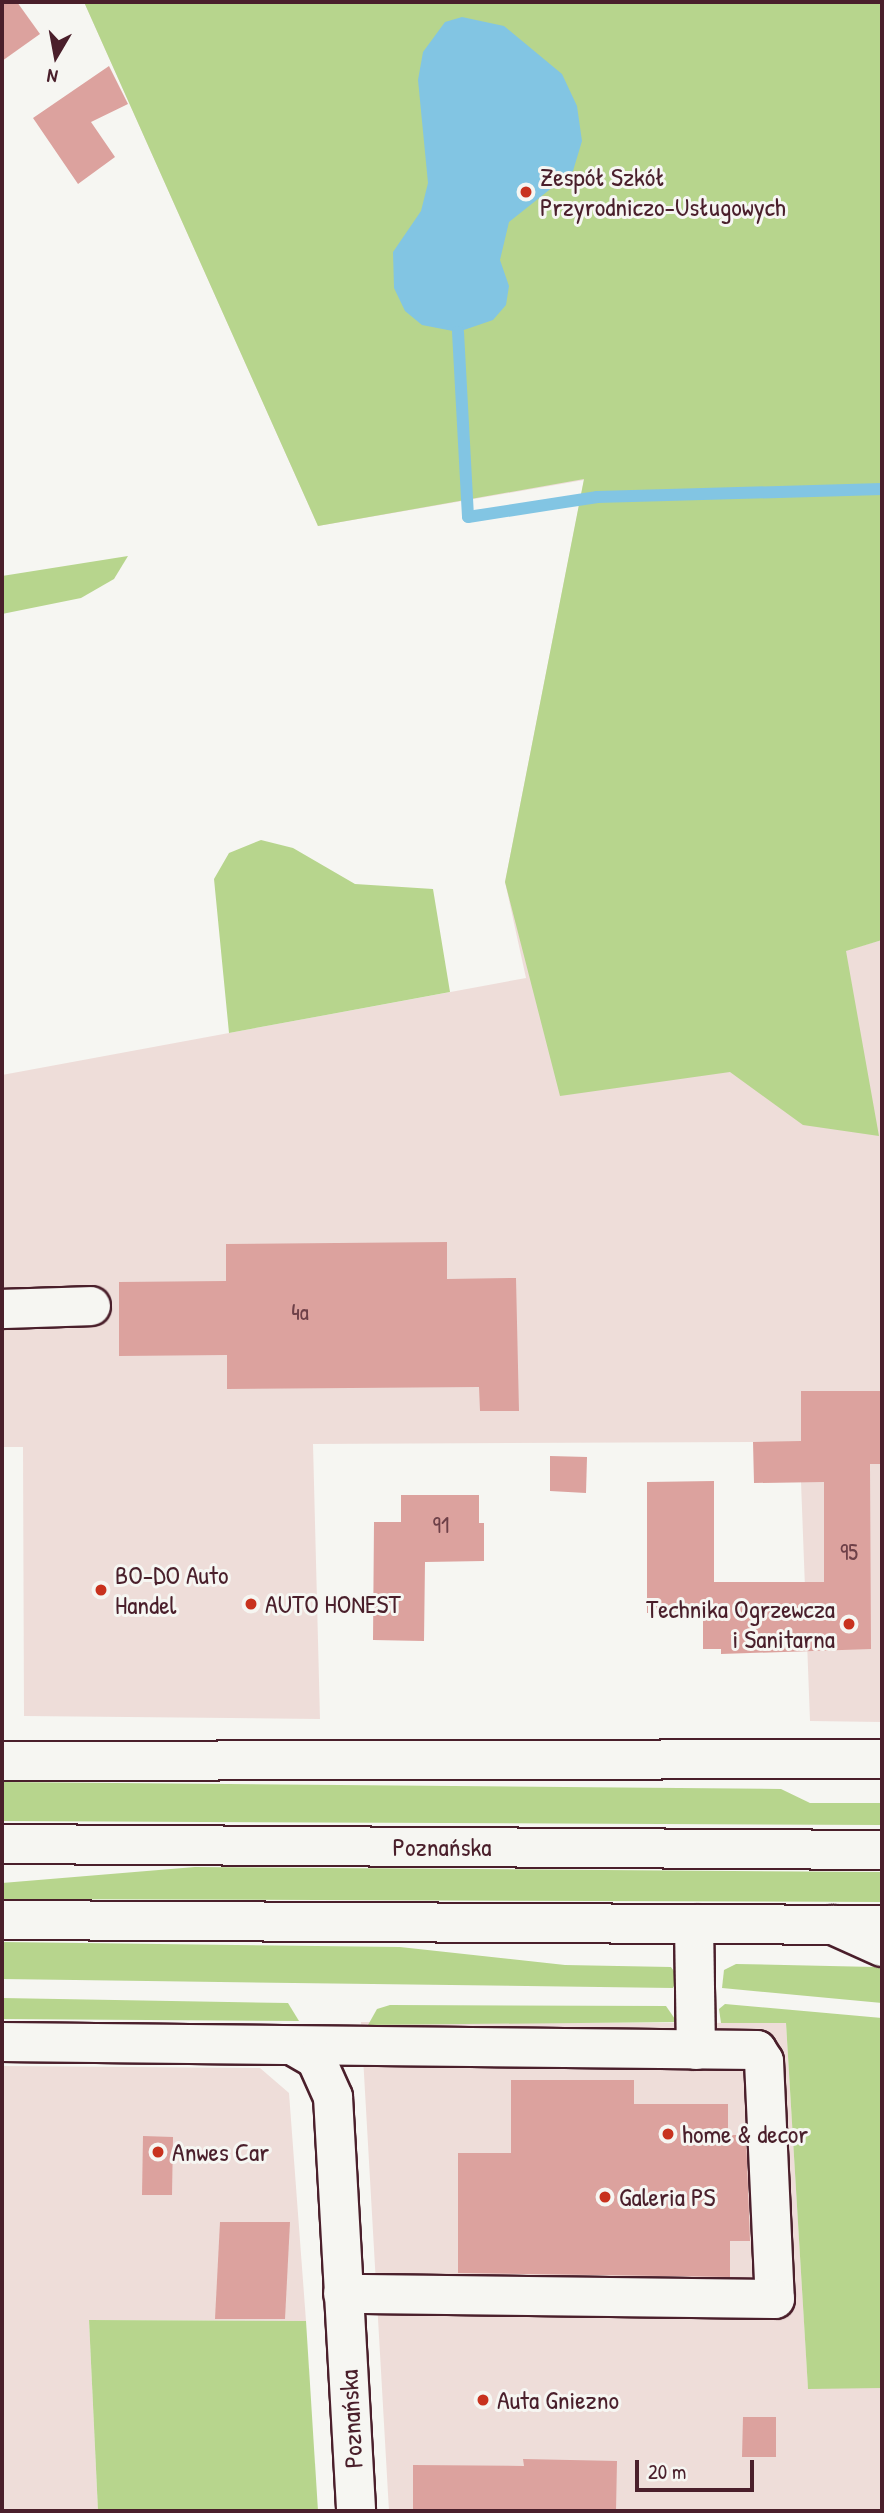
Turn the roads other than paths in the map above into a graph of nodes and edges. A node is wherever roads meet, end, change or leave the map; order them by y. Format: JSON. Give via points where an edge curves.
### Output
{"nodes":[{"id":1,"x":91,"y":1306,"type":"dead end"},
{"id":2,"x":2,"y":1309,"type":"edge"},
{"id":3,"x":882,"y":1759,"type":"edge"},
{"id":4,"x":2,"y":1761,"type":"edge"},
{"id":5,"x":2,"y":1844,"type":"edge"},
{"id":6,"x":882,"y":1850,"type":"edge"},
{"id":7,"x":2,"y":1920,"type":"edge"},
{"id":8,"x":694,"y":1924,"type":"junction"},
{"id":9,"x":833,"y":1925,"type":"junction"},
{"id":10,"x":882,"y":1925,"type":"edge"},
{"id":11,"x":882,"y":1947,"type":"edge"},
{"id":12,"x":2,"y":2042,"type":"edge"},
{"id":13,"x":297,"y":2048,"type":"junction"},
{"id":14,"x":696,"y":2050,"type":"junction"},
{"id":15,"x":343,"y":2294,"type":"junction"},
{"id":16,"x":356,"y":2511,"type":"edge"}],
"edges":[{"from":1,"to":2,"type":"main road"},
{"from":3,"to":4,"type":"main road"},
{"from":5,"to":6,"type":"main road","name":"Poznańska"},
{"from":7,"to":8,"type":"main road"},
{"from":8,"to":9,"type":"main road"},
{"from":8,"to":14,"type":"main road"},
{"from":9,"to":10,"type":"main road"},
{"from":9,"to":11,"type":"main road"},
{"from":12,"to":13,"type":"main road"},
{"from":13,"to":14,"type":"main road"},
{"from":13,"to":15,"type":"main road","name":"Poznańska","via":[[316,2059],[333,2096]]},
{"from":14,"to":15,"type":"main road","via":[[757,2050],[764,2061],[775,2299]]},
{"from":15,"to":16,"type":"main road","name":"Poznańska"}]}
